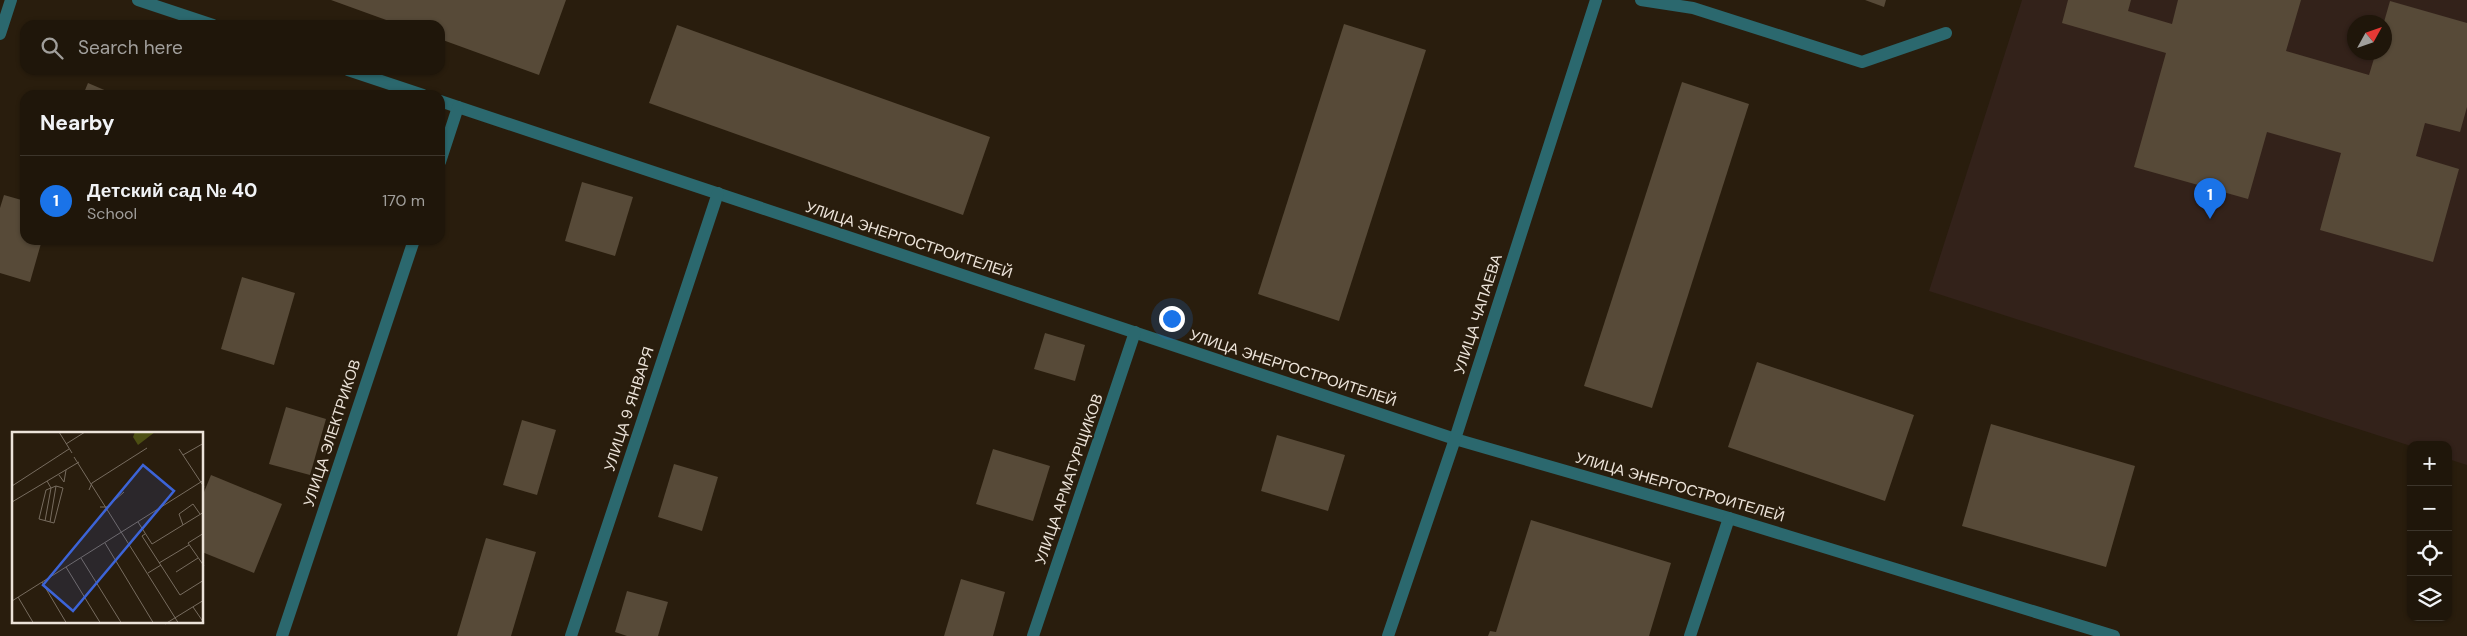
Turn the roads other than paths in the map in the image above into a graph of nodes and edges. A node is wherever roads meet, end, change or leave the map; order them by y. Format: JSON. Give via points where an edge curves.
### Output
{"nodes":[{"id":1,"x":11,"y":0,"type":"edge"},
{"id":2,"x":138,"y":0,"type":"edge"},
{"id":3,"x":1596,"y":0,"type":"edge"},
{"id":4,"x":1641,"y":0,"type":"edge"},
{"id":5,"x":198,"y":20,"type":"edge"},
{"id":6,"x":1946,"y":33,"type":"dead end"},
{"id":7,"x":0,"y":34,"type":"edge"},
{"id":8,"x":363,"y":75,"type":"edge"},
{"id":9,"x":408,"y":90,"type":"edge"},
{"id":10,"x":445,"y":103,"type":"edge"},
{"id":11,"x":458,"y":107,"type":"junction"},
{"id":12,"x":445,"y":147,"type":"edge"},
{"id":13,"x":718,"y":193,"type":"junction"},
{"id":14,"x":412,"y":245,"type":"edge"},
{"id":15,"x":1135,"y":332,"type":"junction"},
{"id":16,"x":1455,"y":439,"type":"junction"},
{"id":17,"x":1730,"y":518,"type":"junction"},
{"id":18,"x":282,"y":636,"type":"edge"},
{"id":19,"x":571,"y":636,"type":"edge"},
{"id":20,"x":1033,"y":636,"type":"edge"},
{"id":21,"x":1388,"y":636,"type":"edge"},
{"id":22,"x":1690,"y":636,"type":"edge"},
{"id":23,"x":2114,"y":636,"type":"edge"}],
"edges":[{"from":1,"to":7,"type":"street"},
{"from":2,"to":5,"type":"street"},
{"from":3,"to":16,"type":"street","name":"УЛИЦА ЧАПАЕВА"},
{"from":4,"to":6,"type":"street","via":[[1693,8],[1862,62]]},
{"from":8,"to":9,"type":"street"},
{"from":10,"to":11,"type":"street","name":"УЛИЦА ЭНЕРГОСТРОИТЕЛЕЙ"},
{"from":11,"to":12,"type":"street"},
{"from":11,"to":13,"type":"street","name":"УЛИЦА ЭНЕРГОСТРОИТЕЛЕЙ"},
{"from":13,"to":15,"type":"street","name":"УЛИЦА ЭНЕРГОСТРОИТЕЛЕЙ"},
{"from":13,"to":19,"type":"street","name":"УЛИЦА 9 ЯНВАРЯ"},
{"from":14,"to":18,"type":"street","name":"УЛИЦА ЭЛЕКТРИКОВ"},
{"from":15,"to":16,"type":"street","name":"УЛИЦА ЭНЕРГОСТРОИТЕЛЕЙ"},
{"from":15,"to":20,"type":"street","name":"УЛИЦА АРМАТУРЩИКОВ"},
{"from":16,"to":17,"type":"street","name":"УЛИЦА ЭНЕРГОСТРОИТЕЛЕЙ"},
{"from":16,"to":21,"type":"street","name":"УЛИЦА ЧАПАЕВА"},
{"from":17,"to":22,"type":"street"},
{"from":17,"to":23,"type":"street","name":"УЛИЦА ЭНЕРГОСТРОИТЕЛЕЙ"}]}
